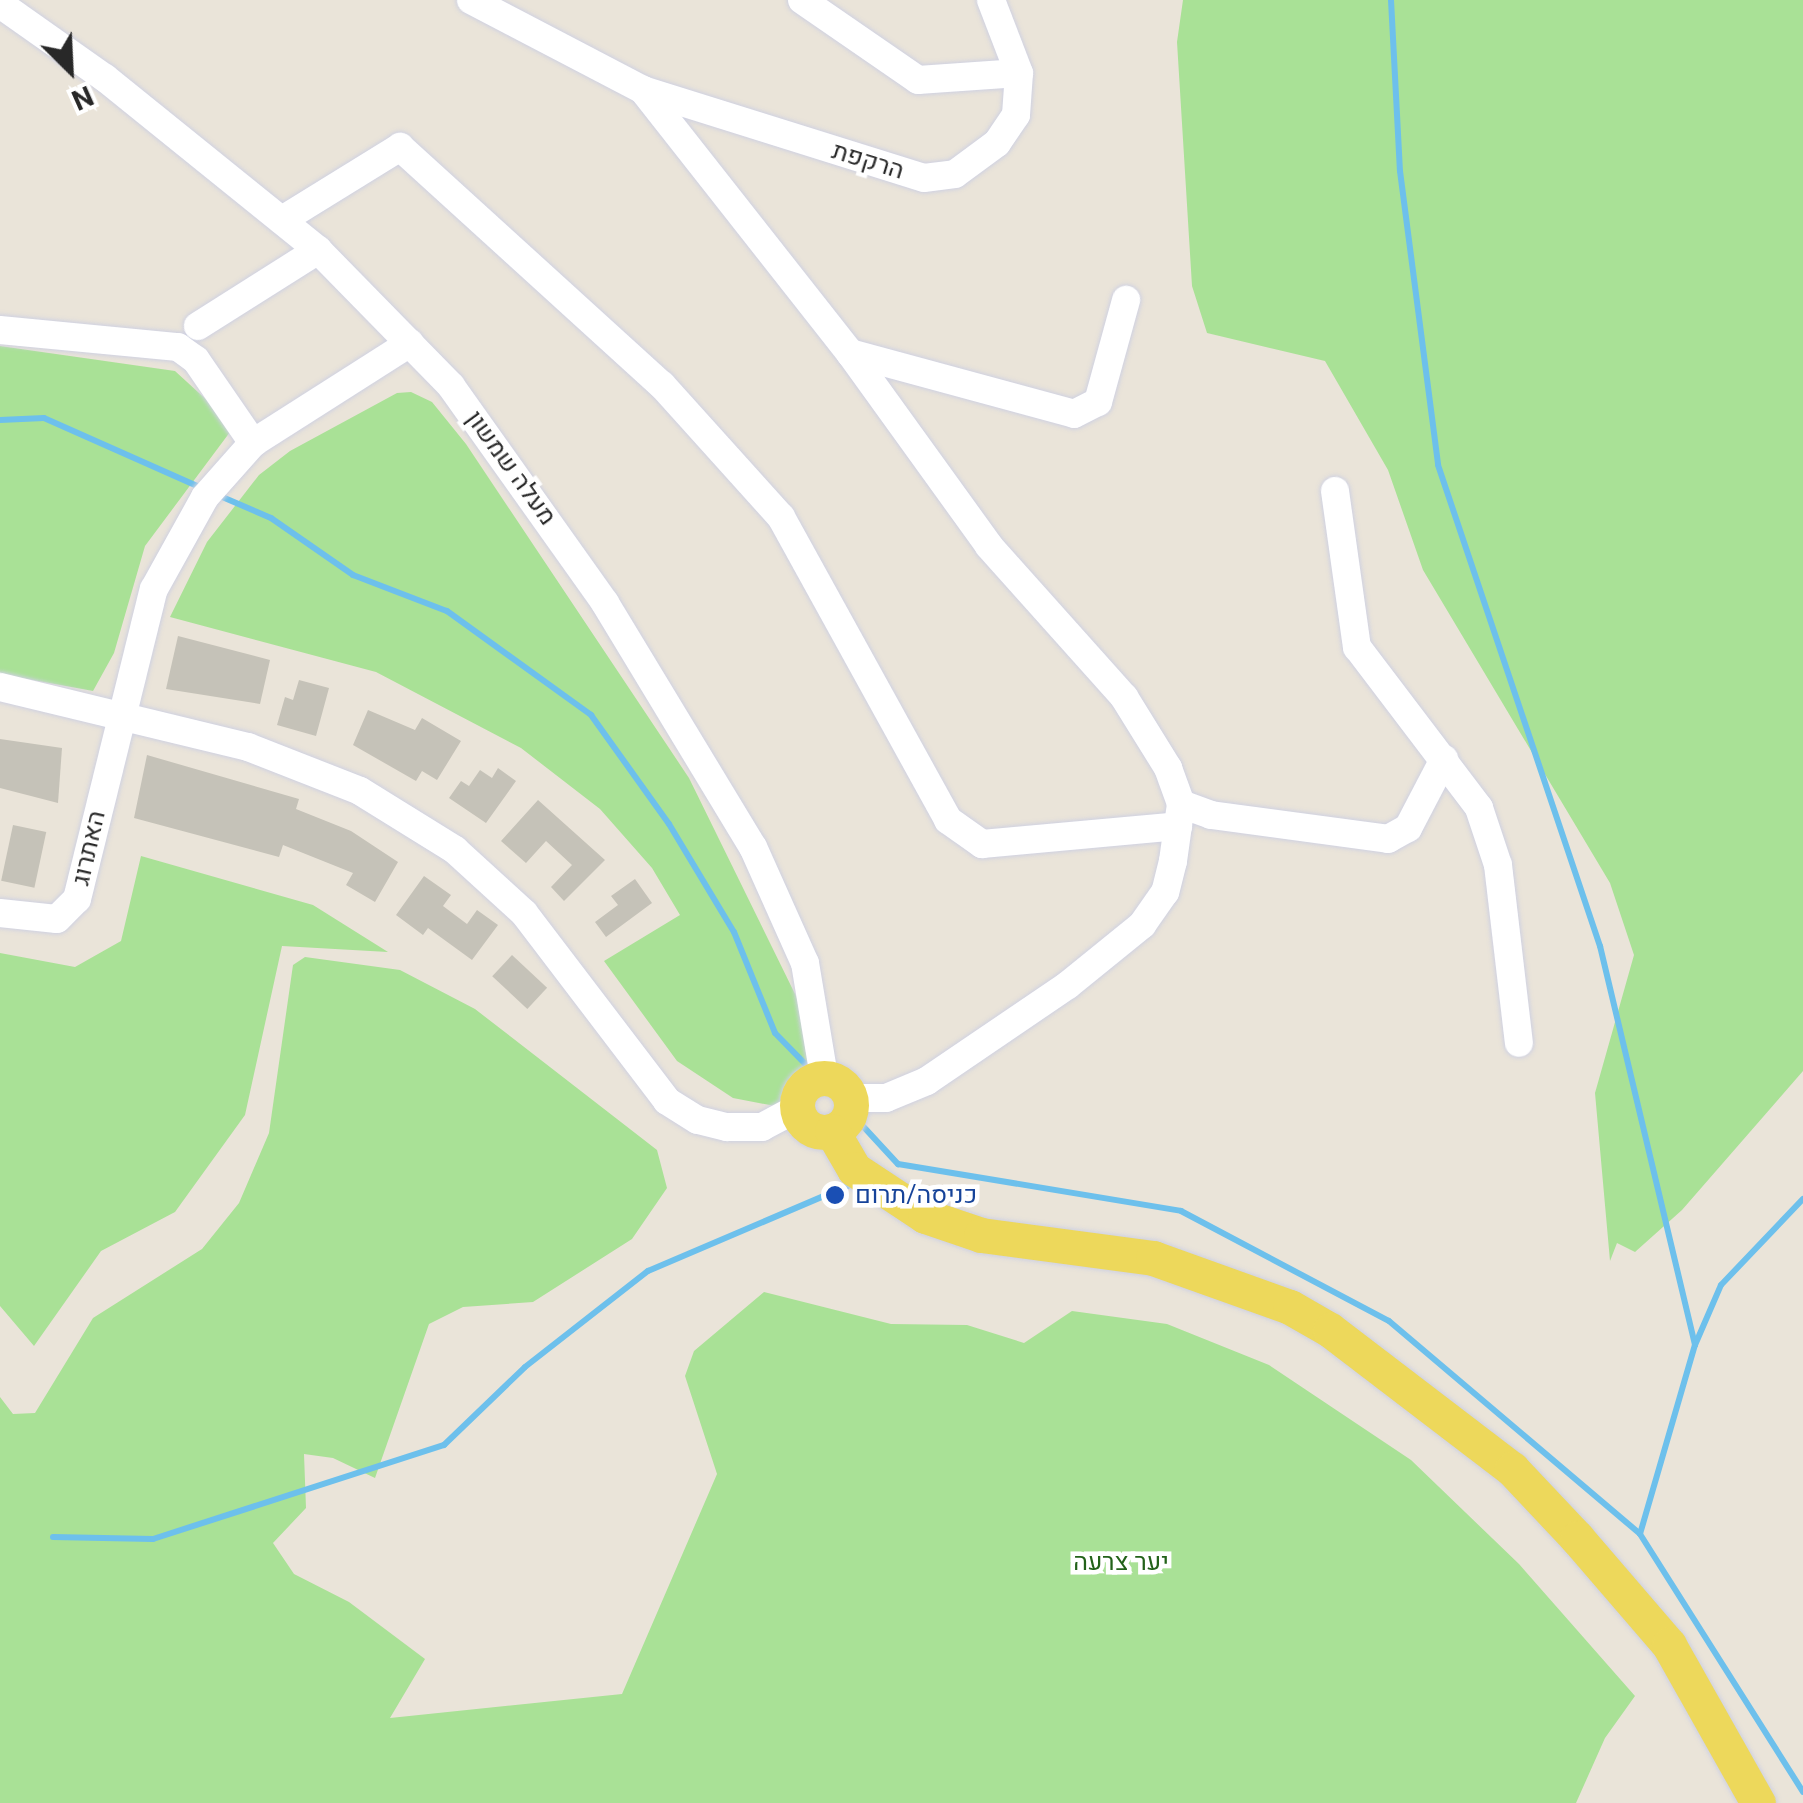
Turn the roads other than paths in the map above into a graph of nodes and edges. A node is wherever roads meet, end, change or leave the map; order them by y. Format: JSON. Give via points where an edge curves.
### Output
{"nodes":[{"id":1,"x":471,"y":0,"type":"edge"},
{"id":2,"x":802,"y":0,"type":"edge"},
{"id":3,"x":992,"y":0,"type":"edge"},
{"id":4,"x":0,"y":4,"type":"edge"},
{"id":5,"x":1019,"y":74,"type":"junction"},
{"id":6,"x":643,"y":90,"type":"junction"},
{"id":7,"x":282,"y":220,"type":"junction"},
{"id":8,"x":318,"y":250,"type":"junction"},
{"id":9,"x":1126,"y":300,"type":"dead end"},
{"id":10,"x":198,"y":326,"type":"dead end"},
{"id":11,"x":0,"y":330,"type":"edge"},
{"id":12,"x":410,"y":343,"type":"junction"},
{"id":13,"x":850,"y":352,"type":"junction"},
{"id":14,"x":253,"y":443,"type":"junction"},
{"id":15,"x":1335,"y":491,"type":"dead end"},
{"id":16,"x":0,"y":688,"type":"edge"},
{"id":17,"x":120,"y":714,"type":"junction"},
{"id":18,"x":1444,"y":759,"type":"junction"},
{"id":19,"x":1180,"y":815,"type":"junction"},
{"id":20,"x":0,"y":913,"type":"edge"},
{"id":21,"x":1519,"y":1043,"type":"dead end"},
{"id":22,"x":837,"y":1088,"type":"junction"},
{"id":23,"x":796,"y":1109,"type":"junction"},
{"id":24,"x":832,"y":1131,"type":"junction"},
{"id":25,"x":1758,"y":1803,"type":"edge"}],
"edges":[{"from":1,"to":6,"type":"street"},
{"from":2,"to":5,"type":"street","via":[[918,80]]},
{"from":3,"to":5,"type":"street","name":"הרקפת"},
{"from":4,"to":7,"type":"street","name":"מעלה שמשון","via":[[105,78]]},
{"from":5,"to":6,"type":"street","name":"הרקפת","via":[[1016,115],[997,144],[955,174],[924,178]]},
{"from":6,"to":13,"type":"street"},
{"from":7,"to":8,"type":"street","name":"מעלה שמשון"},
{"from":7,"to":19,"type":"street","via":[[400,147],[662,386],[781,517],[948,820],[982,844]]},
{"from":8,"to":10,"type":"street"},
{"from":8,"to":12,"type":"street","name":"מעלה שמשון"},
{"from":9,"to":13,"type":"street","via":[[1098,402],[1074,414]]},
{"from":11,"to":14,"type":"street","via":[[178,347],[196,360]]},
{"from":12,"to":14,"type":"street"},
{"from":12,"to":22,"type":"street","name":"מעלה שמשון","via":[[488,435],[595,588],[743,830],[805,962]]},
{"from":13,"to":19,"type":"street","via":[[989,546],[1124,697],[1168,768]]},
{"from":14,"to":17,"type":"street","via":[[173,547],[154,589]]},
{"from":15,"to":18,"type":"street","via":[[1358,648]]},
{"from":16,"to":17,"type":"street"},
{"from":17,"to":20,"type":"street","name":"האתרוג","via":[[76,899],[57,919]]},
{"from":17,"to":23,"type":"street","via":[[307,768],[455,850],[524,913],[667,1101],[698,1120],[762,1127]]},
{"from":18,"to":19,"type":"street","via":[[1408,828],[1388,839]]},
{"from":18,"to":21,"type":"street","via":[[1479,808],[1498,865]]},
{"from":19,"to":22,"type":"street","via":[[1165,892],[1120,946],[926,1081],[886,1098]]},
{"from":22,"to":23,"type":"main road","via":[[803,1087]]},
{"from":22,"to":24,"type":"main road","via":[[848,1118]]},
{"from":23,"to":24,"type":"main road","via":[[809,1128]]},
{"from":24,"to":25,"type":"main road","via":[[854,1170],[926,1216],[981,1235],[1153,1258],[1290,1307],[1330,1330],[1512,1469],[1577,1538],[1670,1646]]}]}
